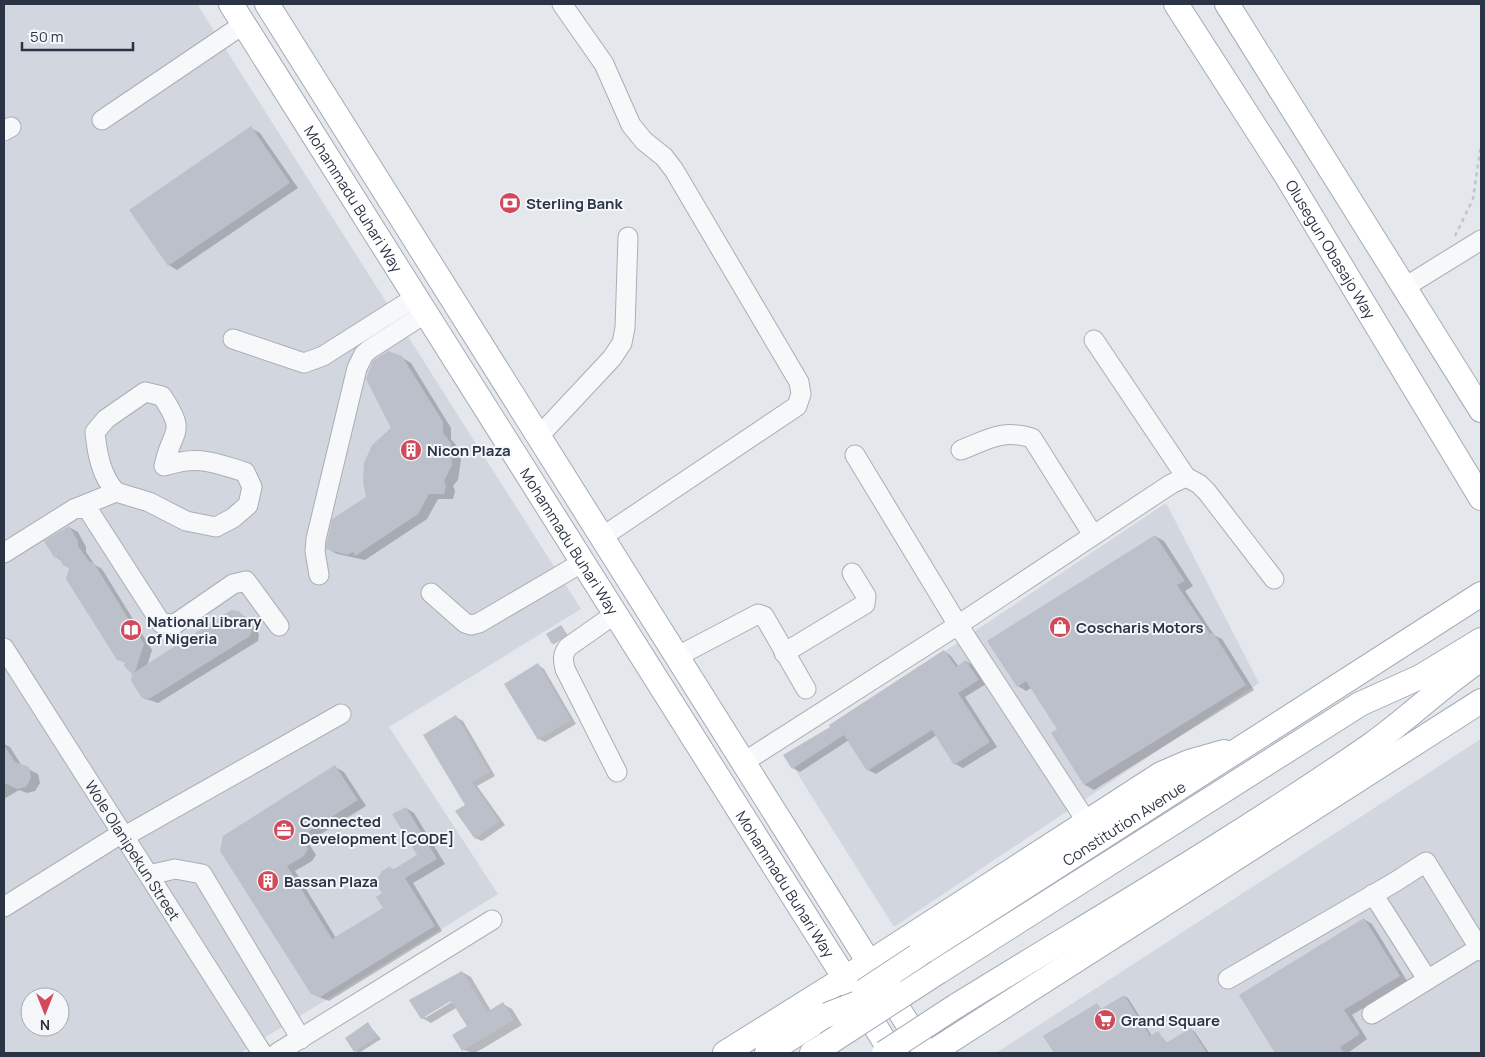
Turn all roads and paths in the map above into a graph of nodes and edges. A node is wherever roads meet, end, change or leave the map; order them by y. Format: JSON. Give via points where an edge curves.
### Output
{"nodes":[{"id":1,"x":231,"y":4,"type":"edge"},
{"id":2,"x":267,"y":4,"type":"edge"},
{"id":3,"x":562,"y":4,"type":"edge"},
{"id":4,"x":1176,"y":4,"type":"edge"},
{"id":5,"x":1226,"y":4,"type":"edge"},
{"id":6,"x":244,"y":24,"type":"junction"},
{"id":7,"x":288,"y":36,"type":"junction"},
{"id":8,"x":262,"y":52,"type":"junction"},
{"id":9,"x":102,"y":120,"type":"dead end"},
{"id":10,"x":1481,"y":144,"type":"edge"},
{"id":11,"x":628,"y":237,"type":"dead end"},
{"id":12,"x":1481,"y":240,"type":"edge"},
{"id":13,"x":1450,"y":260,"type":"junction"},
{"id":14,"x":1405,"y":287,"type":"junction"},
{"id":15,"x":421,"y":305,"type":"junction"},
{"id":16,"x":233,"y":339,"type":"dead end"},
{"id":17,"x":1094,"y":340,"type":"dead end"},
{"id":18,"x":1481,"y":410,"type":"edge"},
{"id":19,"x":540,"y":434,"type":"junction"},
{"id":20,"x":961,"y":450,"type":"dead end"},
{"id":21,"x":854,"y":455,"type":"dead end"},
{"id":22,"x":1186,"y":477,"type":"junction"},
{"id":23,"x":116,"y":492,"type":"junction"},
{"id":24,"x":1481,"y":498,"type":"edge"},
{"id":25,"x":74,"y":509,"type":"junction"},
{"id":26,"x":590,"y":516,"type":"junction"},
{"id":27,"x":563,"y":531,"type":"junction"},
{"id":28,"x":1093,"y":535,"type":"junction"},
{"id":29,"x":602,"y":537,"type":"junction"},
{"id":30,"x":4,"y":553,"type":"edge"},
{"id":31,"x":583,"y":562,"type":"junction"},
{"id":32,"x":852,"y":572,"type":"dead end"},
{"id":33,"x":319,"y":574,"type":"dead end"},
{"id":34,"x":1274,"y":580,"type":"dead end"},
{"id":35,"x":430,"y":592,"type":"dead end"},
{"id":36,"x":1481,"y":594,"type":"edge"},
{"id":37,"x":615,"y":614,"type":"junction"},
{"id":38,"x":958,"y":625,"type":"junction"},
{"id":39,"x":279,"y":626,"type":"dead end"},
{"id":40,"x":1481,"y":640,"type":"edge"},
{"id":41,"x":4,"y":648,"type":"edge"},
{"id":42,"x":784,"y":653,"type":"junction"},
{"id":43,"x":678,"y":656,"type":"junction"},
{"id":44,"x":1481,"y":659,"type":"edge"},
{"id":45,"x":806,"y":689,"type":"dead end"},
{"id":46,"x":1481,"y":701,"type":"edge"},
{"id":47,"x":341,"y":714,"type":"dead end"},
{"id":48,"x":1250,"y":744,"type":"junction"},
{"id":49,"x":744,"y":762,"type":"junction"},
{"id":50,"x":617,"y":772,"type":"dead end"},
{"id":51,"x":1087,"y":822,"type":"junction"},
{"id":52,"x":123,"y":834,"type":"junction"},
{"id":53,"x":149,"y":875,"type":"junction"},
{"id":54,"x":1373,"y":894,"type":"junction"},
{"id":55,"x":4,"y":907,"type":"edge"},
{"id":56,"x":492,"y":920,"type":"dead end"},
{"id":57,"x":1480,"y":950,"type":"edge"},
{"id":58,"x":869,"y":963,"type":"junction"},
{"id":59,"x":938,"y":972,"type":"junction"},
{"id":60,"x":844,"y":978,"type":"junction"},
{"id":61,"x":1228,"y":979,"type":"dead end"},
{"id":62,"x":1427,"y":979,"type":"junction"},
{"id":63,"x":956,"y":1006,"type":"junction"},
{"id":64,"x":1372,"y":1014,"type":"dead end"},
{"id":65,"x":827,"y":1015,"type":"junction"},
{"id":66,"x":301,"y":1038,"type":"junction"},
{"id":67,"x":819,"y":1048,"type":"edge"},
{"id":68,"x":262,"y":1053,"type":"edge"},
{"id":69,"x":277,"y":1053,"type":"edge"},
{"id":70,"x":725,"y":1053,"type":"edge"},
{"id":71,"x":767,"y":1053,"type":"edge"},
{"id":72,"x":884,"y":1053,"type":"edge"},
{"id":73,"x":892,"y":1053,"type":"edge"},
{"id":74,"x":909,"y":1053,"type":"edge"},
{"id":75,"x":926,"y":1053,"type":"edge"},
{"id":76,"x":931,"y":1053,"type":"edge"}],
"edges":[{"from":1,"to":6,"type":"main road","name":"Mohammadu Buhari Way"},
{"from":2,"to":7,"type":"main road","name":"Mohammadu Buhari Way"},
{"from":3,"to":29,"type":"street","via":[[604,64],[631,125],[674,170],[799,382],[801,394],[797,406]]},
{"from":4,"to":24,"type":"main road","name":"Olusegun Obasajo Way","via":[[1292,183]]},
{"from":5,"to":14,"type":"main road"},
{"from":6,"to":8,"type":"main road","name":"Mohammadu Buhari Way"},
{"from":6,"to":9,"type":"street"},
{"from":7,"to":8,"type":"main road"},
{"from":7,"to":19,"type":"main road","name":"Mohammadu Buhari Way"},
{"from":8,"to":15,"type":"main road","name":"Mohammadu Buhari Way"},
{"from":10,"to":13,"type":"path","via":[[1473,199],[1456,231]]},
{"from":11,"to":19,"type":"street","via":[[622,343],[612,358]]},
{"from":12,"to":13,"type":"street"},
{"from":13,"to":14,"type":"street"},
{"from":14,"to":18,"type":"main road"},
{"from":15,"to":16,"type":"street","via":[[324,356],[304,363]]},
{"from":15,"to":27,"type":"main road","name":"Mohammadu Buhari Way"},
{"from":15,"to":33,"type":"street","via":[[370,348],[356,368],[316,539]]},
{"from":17,"to":22,"type":"street"},
{"from":19,"to":26,"type":"main road","name":"Mohammadu Buhari Way"},
{"from":20,"to":28,"type":"street","via":[[1003,434],[1016,433],[1032,438]]},
{"from":21,"to":38,"type":"street"},
{"from":22,"to":28,"type":"street","via":[[1170,484]]},
{"from":22,"to":34,"type":"street","via":[[1207,492]]},
{"from":23,"to":23,"type":"street","via":[[109,484],[97,452],[95,432],[106,418],[145,392],[162,396],[176,417],[178,434],[167,452],[164,466],[201,459],[245,472],[252,487],[248,505],[216,527],[186,521],[148,502]]},
{"from":23,"to":25,"type":"street"},
{"from":25,"to":30,"type":"street"},
{"from":25,"to":39,"type":"street","via":[[89,511],[161,623],[175,624],[233,584],[246,581]]},
{"from":26,"to":27,"type":"main road"},
{"from":26,"to":29,"type":"main road","name":"Mohammadu Buhari Way"},
{"from":27,"to":31,"type":"main road","name":"Mohammadu Buhari Way"},
{"from":28,"to":38,"type":"street"},
{"from":29,"to":43,"type":"main road","name":"Mohammadu Buhari Way"},
{"from":31,"to":35,"type":"street","via":[[471,625]]},
{"from":31,"to":37,"type":"main road","name":"Mohammadu Buhari Way"},
{"from":32,"to":42,"type":"street","via":[[866,596],[864,604]]},
{"from":36,"to":48,"type":"main road","name":"Constitution Avenue"},
{"from":37,"to":50,"type":"street","via":[[568,647],[562,659]]},
{"from":37,"to":60,"type":"main road","name":"Mohammadu Buhari Way"},
{"from":38,"to":49,"type":"street"},
{"from":38,"to":51,"type":"street"},
{"from":40,"to":59,"type":"main road","name":"Constitution Avenue","via":[[1426,673],[1360,704]]},
{"from":41,"to":52,"type":"street","name":"Wole Olanipekun Street"},
{"from":42,"to":43,"type":"street","via":[[764,616],[758,614]]},
{"from":42,"to":45,"type":"street"},
{"from":43,"to":49,"type":"main road","name":"Mohammadu Buhari Way"},
{"from":44,"to":63,"type":"main road","via":[[1443,685],[1370,745]]},
{"from":46,"to":76,"type":"main road"},
{"from":47,"to":52,"type":"street"},
{"from":48,"to":51,"type":"main road","via":[[1161,774]]},
{"from":48,"to":65,"type":"main road","name":"Constitution Avenue","bridge":true},
{"from":49,"to":58,"type":"main road","name":"Mohammadu Buhari Way"},
{"from":51,"to":58,"type":"main road"},
{"from":52,"to":53,"type":"street","name":"Wole Olanipekun Street"},
{"from":52,"to":55,"type":"street"},
{"from":53,"to":66,"type":"street","via":[[175,869],[202,874]]},
{"from":53,"to":68,"type":"street","name":"Wole Olanipekun Street"},
{"from":54,"to":57,"type":"street","via":[[1426,862]]},
{"from":54,"to":61,"type":"street"},
{"from":54,"to":62,"type":"street"},
{"from":56,"to":66,"type":"street"},
{"from":57,"to":62,"type":"street"},
{"from":58,"to":60,"type":"main road"},
{"from":58,"to":75,"type":"main road","name":"Mohammadu Buhari Way"},
{"from":59,"to":65,"type":"main road","bridge":true},
{"from":59,"to":67,"type":"main road","name":"Constitution Avenue","bridge":true},
{"from":60,"to":70,"type":"main road"},
{"from":60,"to":73,"type":"main road","name":"Mohammadu Buhari Way"},
{"from":62,"to":64,"type":"street"},
{"from":63,"to":72,"type":"main road","bridge":true},
{"from":63,"to":74,"type":"main road","bridge":true},
{"from":65,"to":71,"type":"main road","name":"Constitution Avenue"},
{"from":66,"to":69,"type":"street"}]}
